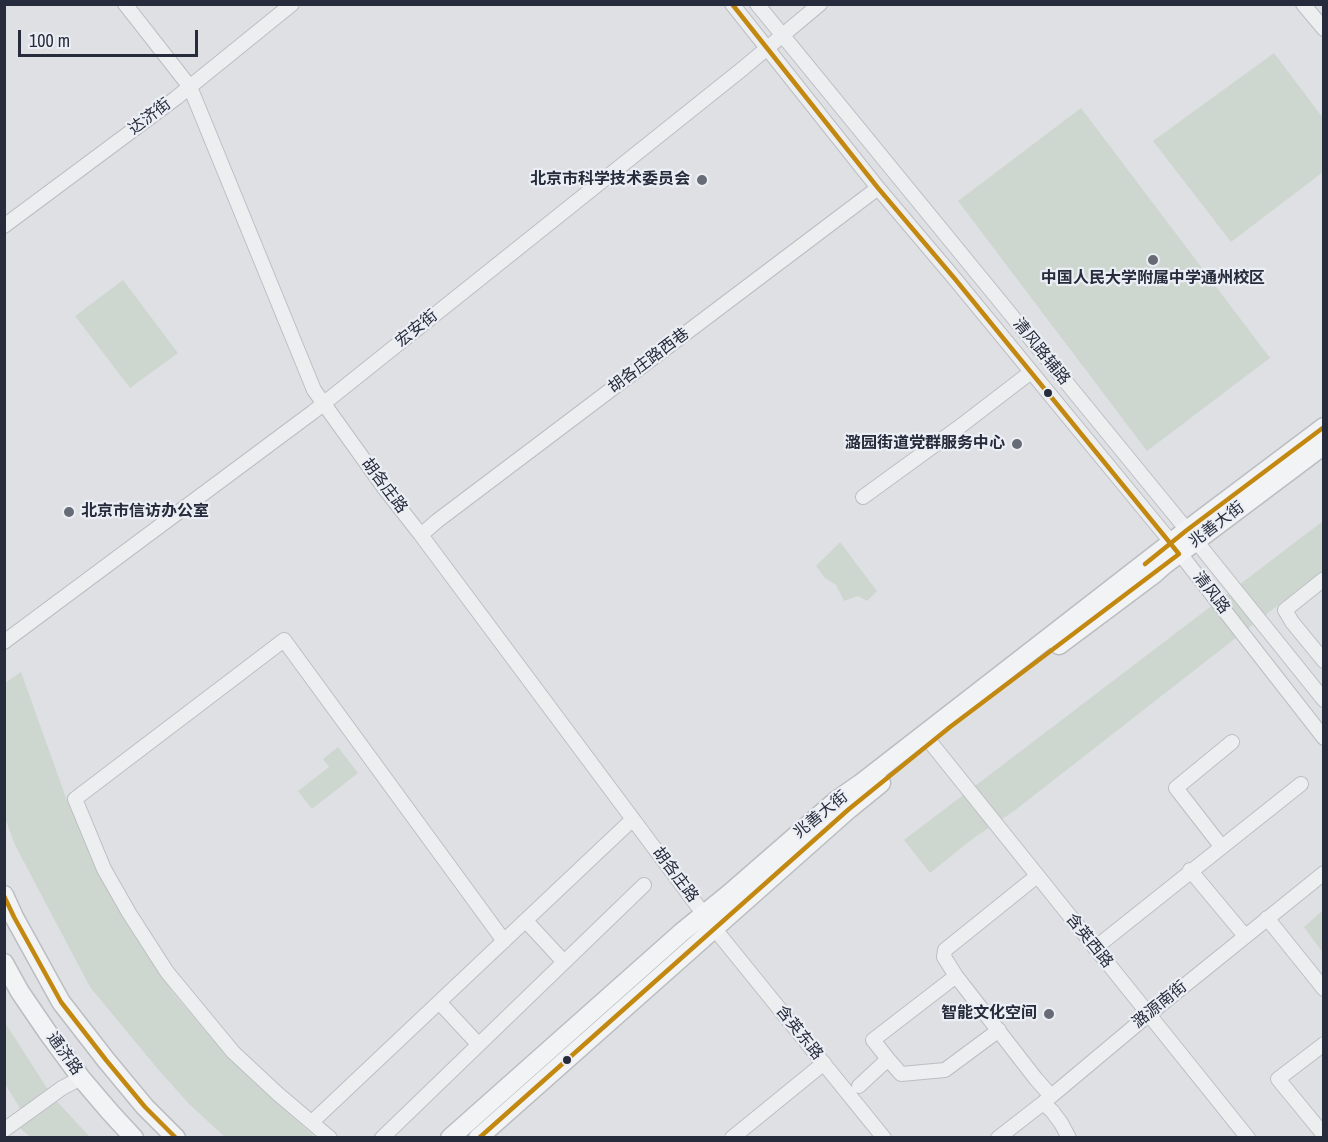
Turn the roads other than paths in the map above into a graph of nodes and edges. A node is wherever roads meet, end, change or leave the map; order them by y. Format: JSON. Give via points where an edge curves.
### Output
{"nodes":[{"id":1,"x":125,"y":4,"type":"edge"},
{"id":2,"x":292,"y":4,"type":"edge"},
{"id":3,"x":732,"y":4,"type":"edge"},
{"id":4,"x":758,"y":4,"type":"edge"},
{"id":5,"x":820,"y":4,"type":"edge"},
{"id":6,"x":1303,"y":4,"type":"edge"},
{"id":7,"x":1323,"y":29,"type":"edge"},
{"id":8,"x":783,"y":35,"type":"junction"},
{"id":9,"x":767,"y":48,"type":"junction"},
{"id":10,"x":190,"y":87,"type":"junction"},
{"id":11,"x":878,"y":188,"type":"junction"},
{"id":12,"x":4,"y":226,"type":"edge"},
{"id":13,"x":1031,"y":372,"type":"junction"},
{"id":14,"x":323,"y":404,"type":"junction"},
{"id":15,"x":1323,"y":428,"type":"edge"},
{"id":16,"x":1323,"y":445,"type":"edge"},
{"id":17,"x":862,"y":497,"type":"dead end"},
{"id":18,"x":422,"y":535,"type":"junction"},
{"id":19,"x":1191,"y":536,"type":"junction"},
{"id":20,"x":1175,"y":548,"type":"junction"},
{"id":21,"x":1323,"y":579,"type":"edge"},
{"id":22,"x":4,"y":642,"type":"edge"},
{"id":23,"x":1323,"y":661,"type":"edge"},
{"id":24,"x":1323,"y":700,"type":"edge"},
{"id":25,"x":1323,"y":738,"type":"edge"},
{"id":26,"x":1232,"y":742,"type":"dead end"},
{"id":27,"x":931,"y":743,"type":"junction"},
{"id":28,"x":1301,"y":784,"type":"dead end"},
{"id":29,"x":633,"y":819,"type":"junction"},
{"id":30,"x":1221,"y":846,"type":"junction"},
{"id":31,"x":1190,"y":870,"type":"junction"},
{"id":32,"x":1323,"y":873,"type":"edge"},
{"id":33,"x":1037,"y":876,"type":"junction"},
{"id":34,"x":644,"y":885,"type":"dead end"},
{"id":35,"x":4,"y":895,"type":"edge"},
{"id":36,"x":1267,"y":918,"type":"junction"},
{"id":37,"x":526,"y":921,"type":"junction"},
{"id":38,"x":709,"y":921,"type":"junction"},
{"id":39,"x":1245,"y":936,"type":"junction"},
{"id":40,"x":504,"y":941,"type":"junction"},
{"id":41,"x":1095,"y":948,"type":"junction"},
{"id":42,"x":564,"y":962,"type":"junction"},
{"id":43,"x":4,"y":963,"type":"edge"},
{"id":44,"x":956,"y":976,"type":"junction"},
{"id":45,"x":1323,"y":989,"type":"edge"},
{"id":46,"x":438,"y":1002,"type":"junction"},
{"id":47,"x":1148,"y":1015,"type":"junction"},
{"id":48,"x":999,"y":1030,"type":"junction"},
{"id":49,"x":478,"y":1044,"type":"junction"},
{"id":50,"x":1323,"y":1044,"type":"edge"},
{"id":51,"x":888,"y":1059,"type":"junction"},
{"id":52,"x":824,"y":1063,"type":"junction"},
{"id":53,"x":81,"y":1078,"type":"junction"},
{"id":54,"x":859,"y":1086,"type":"dead end"},
{"id":55,"x":1047,"y":1099,"type":"junction"},
{"id":56,"x":312,"y":1122,"type":"junction"},
{"id":57,"x":4,"y":1130,"type":"edge"},
{"id":58,"x":1323,"y":1135,"type":"edge"},
{"id":59,"x":134,"y":1137,"type":"edge"},
{"id":60,"x":176,"y":1137,"type":"edge"},
{"id":61,"x":330,"y":1137,"type":"edge"},
{"id":62,"x":382,"y":1137,"type":"edge"},
{"id":63,"x":450,"y":1137,"type":"edge"},
{"id":64,"x":478,"y":1137,"type":"edge"},
{"id":65,"x":732,"y":1137,"type":"edge"},
{"id":66,"x":884,"y":1137,"type":"edge"},
{"id":67,"x":998,"y":1137,"type":"edge"},
{"id":68,"x":1069,"y":1137,"type":"edge"},
{"id":69,"x":1248,"y":1137,"type":"edge"}],
"edges":[{"from":1,"to":10,"type":"street","name":"胡各庄路"},
{"from":2,"to":10,"type":"street","name":"达济街"},
{"from":3,"to":9,"type":"street","name":"清风路"},
{"from":4,"to":8,"type":"street","name":"清风路辅路"},
{"from":5,"to":8,"type":"street","name":"宏安街"},
{"from":6,"to":7,"type":"street"},
{"from":8,"to":9,"type":"street","name":"宏安街"},
{"from":8,"to":19,"type":"street","name":"清风路辅路"},
{"from":9,"to":11,"type":"street","name":"清风路"},
{"from":9,"to":14,"type":"street","name":"宏安街"},
{"from":10,"to":12,"type":"street","name":"达济街"},
{"from":10,"to":14,"type":"street","name":"胡各庄路"},
{"from":11,"to":13,"type":"street","name":"清风路"},
{"from":11,"to":18,"type":"street","name":"胡各庄路西巷"},
{"from":13,"to":17,"type":"street"},
{"from":13,"to":20,"type":"street","name":"清风路"},
{"from":14,"to":18,"type":"street","name":"胡各庄路"},
{"from":14,"to":22,"type":"street","name":"宏安街"},
{"from":15,"to":19,"type":"main road","name":"兆善大街"},
{"from":16,"to":19,"type":"main road","name":"兆善大街"},
{"from":18,"to":29,"type":"street","name":"胡各庄路"},
{"from":19,"to":20,"type":"main road","name":"兆善大街"},
{"from":19,"to":24,"type":"street","name":"清风路辅路"},
{"from":20,"to":25,"type":"street","name":"清风路"},
{"from":20,"to":27,"type":"main road","name":"兆善大街"},
{"from":20,"to":38,"type":"main road","name":"兆善大街","via":[[837,800]]},
{"from":21,"to":23,"type":"street","via":[[1285,610]]},
{"from":26,"to":30,"type":"street","via":[[1176,788]]},
{"from":27,"to":33,"type":"street","name":"含英西路"},
{"from":27,"to":38,"type":"main road","name":"兆善大街"},
{"from":28,"to":30,"type":"street"},
{"from":29,"to":37,"type":"street"},
{"from":29,"to":38,"type":"street","name":"胡各庄路"},
{"from":30,"to":31,"type":"street"},
{"from":31,"to":39,"type":"street"},
{"from":31,"to":41,"type":"street"},
{"from":32,"to":36,"type":"street","name":"潞源南街"},
{"from":33,"to":41,"type":"street","name":"含英西路"},
{"from":33,"to":44,"type":"street","via":[[945,950],[944,957]]},
{"from":34,"to":42,"type":"street"},
{"from":35,"to":60,"type":"main road","name":"通济路","via":[[62,1002],[106,1060]]},
{"from":36,"to":39,"type":"street","name":"潞源南街"},
{"from":36,"to":45,"type":"street"},
{"from":37,"to":40,"type":"street"},
{"from":37,"to":42,"type":"street"},
{"from":38,"to":52,"type":"street","name":"含英东路"},
{"from":38,"to":63,"type":"main road","name":"兆善大街","via":[[665,947]]},
{"from":38,"to":64,"type":"main road","name":"兆善大街"},
{"from":39,"to":47,"type":"street","name":"潞源南街"},
{"from":40,"to":46,"type":"street"},
{"from":40,"to":56,"type":"street","via":[[284,640],[75,799],[104,869],[167,972],[233,1052]]},
{"from":41,"to":47,"type":"street","name":"含英西路"},
{"from":42,"to":49,"type":"street"},
{"from":43,"to":53,"type":"main road","name":"通济路"},
{"from":44,"to":48,"type":"street"},
{"from":44,"to":51,"type":"street","via":[[873,1040]]},
{"from":46,"to":49,"type":"street"},
{"from":46,"to":56,"type":"street"},
{"from":47,"to":55,"type":"street","name":"潞源南街"},
{"from":47,"to":69,"type":"street","name":"含英西路"},
{"from":48,"to":51,"type":"street","via":[[945,1070],[901,1074]]},
{"from":48,"to":55,"type":"street"},
{"from":49,"to":62,"type":"street"},
{"from":50,"to":58,"type":"street","via":[[1278,1080]]},
{"from":51,"to":54,"type":"street"},
{"from":52,"to":65,"type":"street"},
{"from":52,"to":66,"type":"street","name":"含英东路"},
{"from":53,"to":57,"type":"street"},
{"from":53,"to":59,"type":"main road","name":"通济路"},
{"from":55,"to":67,"type":"street","name":"潞源南街"},
{"from":55,"to":68,"type":"street"},
{"from":56,"to":61,"type":"street"}]}
